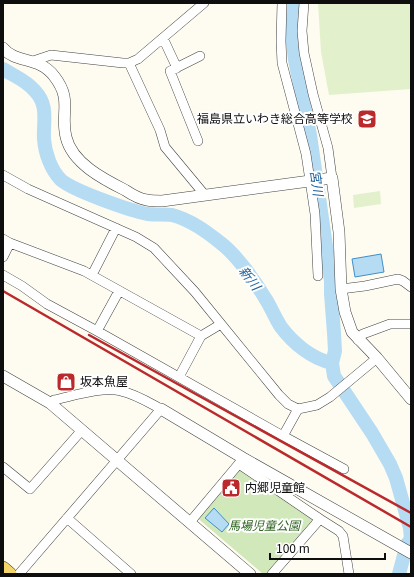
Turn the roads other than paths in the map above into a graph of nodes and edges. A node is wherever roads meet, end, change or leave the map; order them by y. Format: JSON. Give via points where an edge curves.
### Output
{"nodes":[{"id":1,"x":282,"y":3,"type":"edge"},
{"id":2,"x":304,"y":3,"type":"edge"},
{"id":3,"x":199,"y":5,"type":"edge"},
{"id":4,"x":163,"y":38,"type":"junction"},
{"id":5,"x":3,"y":48,"type":"edge"},
{"id":6,"x":200,"y":56,"type":"dead end"},
{"id":7,"x":33,"y":61,"type":"junction"},
{"id":8,"x":129,"y":63,"type":"junction"},
{"id":9,"x":176,"y":68,"type":"junction"},
{"id":10,"x":198,"y":141,"type":"dead end"},
{"id":11,"x":3,"y":175,"type":"edge"},
{"id":12,"x":330,"y":178,"type":"junction"},
{"id":13,"x":311,"y":181,"type":"junction"},
{"id":14,"x":204,"y":194,"type":"junction"},
{"id":15,"x":116,"y":228,"type":"junction"},
{"id":16,"x":7,"y":241,"type":"edge"},
{"id":17,"x":3,"y":257,"type":"edge"},
{"id":18,"x":3,"y":275,"type":"edge"},
{"id":19,"x":92,"y":276,"type":"junction"},
{"id":20,"x":318,"y":276,"type":"dead end"},
{"id":21,"x":411,"y":287,"type":"edge"},
{"id":22,"x":341,"y":289,"type":"junction"},
{"id":23,"x":119,"y":291,"type":"junction"},
{"id":24,"x":221,"y":324,"type":"junction"},
{"id":25,"x":411,"y":324,"type":"edge"},
{"id":26,"x":97,"y":331,"type":"junction"},
{"id":27,"x":201,"y":336,"type":"junction"},
{"id":28,"x":358,"y":340,"type":"junction"},
{"id":29,"x":375,"y":360,"type":"junction"},
{"id":30,"x":3,"y":376,"type":"edge"},
{"id":31,"x":178,"y":377,"type":"junction"},
{"id":32,"x":411,"y":399,"type":"edge"},
{"id":33,"x":50,"y":403,"type":"junction"},
{"id":34,"x":161,"y":409,"type":"junction"},
{"id":35,"x":298,"y":409,"type":"junction"},
{"id":36,"x":82,"y":430,"type":"junction"},
{"id":37,"x":283,"y":436,"type":"junction"},
{"id":38,"x":117,"y":460,"type":"junction"},
{"id":39,"x":241,"y":461,"type":"junction"},
{"id":40,"x":3,"y":467,"type":"edge"},
{"id":41,"x":344,"y":469,"type":"dead end"},
{"id":42,"x":67,"y":518,"type":"junction"},
{"id":43,"x":320,"y":518,"type":"junction"},
{"id":44,"x":190,"y":522,"type":"junction"},
{"id":45,"x":411,"y":553,"type":"edge"},
{"id":46,"x":3,"y":568,"type":"edge"},
{"id":47,"x":10,"y":574,"type":"edge"},
{"id":48,"x":19,"y":574,"type":"edge"},
{"id":49,"x":132,"y":574,"type":"edge"},
{"id":50,"x":250,"y":574,"type":"edge"},
{"id":51,"x":272,"y":574,"type":"edge"},
{"id":52,"x":349,"y":574,"type":"edge"}],
"edges":[{"from":1,"to":13,"type":"street","via":[[282,63]]},
{"from":2,"to":12,"type":"street","via":[[304,53],[328,148]]},
{"from":3,"to":4,"type":"street"},
{"from":4,"to":8,"type":"street","via":[[138,59]]},
{"from":4,"to":9,"type":"street"},
{"from":5,"to":7,"type":"street","via":[[8,54]]},
{"from":6,"to":9,"type":"street"},
{"from":7,"to":8,"type":"street","via":[[51,55]]},
{"from":7,"to":14,"type":"street","via":[[50,70],[62,88],[65,100],[66,139],[80,161],[95,174],[145,200],[162,201]]},
{"from":8,"to":14,"type":"street","via":[[160,130],[165,147]]},
{"from":9,"to":10,"type":"street","via":[[170,71]]},
{"from":11,"to":15,"type":"street","via":[[28,189]]},
{"from":12,"to":13,"type":"street"},
{"from":12,"to":22,"type":"street","via":[[338,232]]},
{"from":13,"to":14,"type":"street"},
{"from":13,"to":20,"type":"street"},
{"from":15,"to":19,"type":"street"},
{"from":15,"to":24,"type":"street","via":[[154,248]]},
{"from":16,"to":17,"type":"street"},
{"from":16,"to":19,"type":"street"},
{"from":18,"to":26,"type":"street","via":[[47,304]]},
{"from":19,"to":23,"type":"street"},
{"from":21,"to":22,"type":"street","via":[[398,279]]},
{"from":22,"to":28,"type":"street","via":[[345,312],[352,332]]},
{"from":23,"to":26,"type":"street"},
{"from":23,"to":27,"type":"street"},
{"from":24,"to":27,"type":"street"},
{"from":24,"to":35,"type":"street","via":[[279,395]]},
{"from":25,"to":28,"type":"street","via":[[390,324],[363,334]]},
{"from":26,"to":31,"type":"street"},
{"from":27,"to":31,"type":"street"},
{"from":28,"to":29,"type":"street"},
{"from":29,"to":32,"type":"street"},
{"from":29,"to":35,"type":"street","via":[[330,398],[317,406]]},
{"from":30,"to":33,"type":"street"},
{"from":31,"to":37,"type":"street"},
{"from":33,"to":34,"type":"street","via":[[107,389],[132,394]]},
{"from":33,"to":36,"type":"street"},
{"from":34,"to":38,"type":"street"},
{"from":34,"to":39,"type":"street"},
{"from":35,"to":37,"type":"street"},
{"from":36,"to":38,"type":"street"},
{"from":36,"to":40,"type":"street","via":[[30,489]]},
{"from":37,"to":41,"type":"street"},
{"from":38,"to":42,"type":"street"},
{"from":38,"to":44,"type":"street"},
{"from":39,"to":43,"type":"street"},
{"from":39,"to":44,"type":"street"},
{"from":39,"to":45,"type":"street"},
{"from":42,"to":48,"type":"street"},
{"from":42,"to":49,"type":"street"},
{"from":43,"to":51,"type":"street"},
{"from":43,"to":52,"type":"street","via":[[343,536]]},
{"from":44,"to":50,"type":"street"},
{"from":46,"to":47,"type":"main road"}]}
